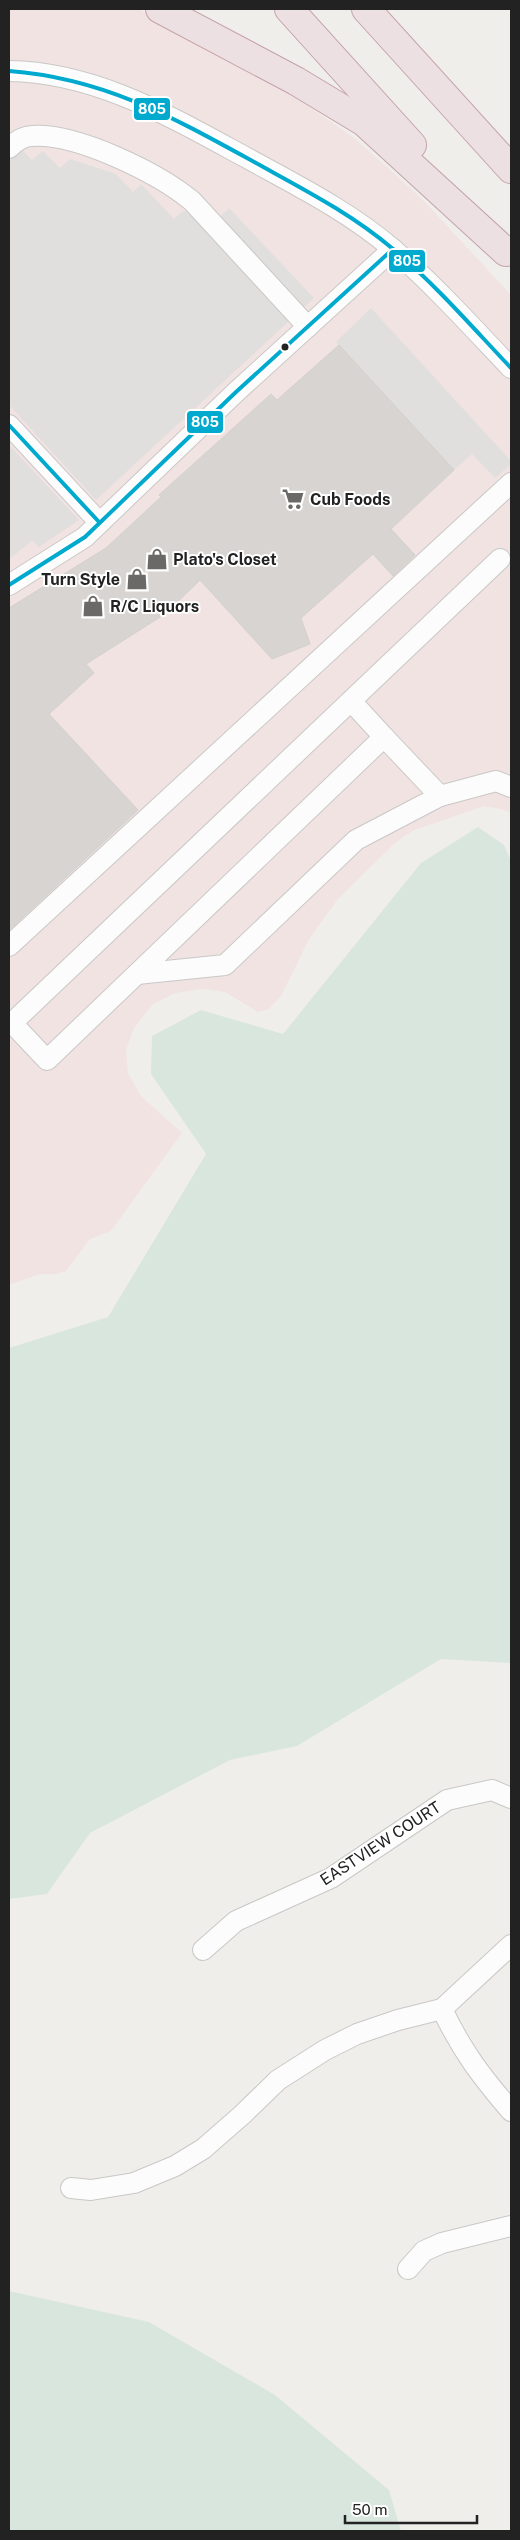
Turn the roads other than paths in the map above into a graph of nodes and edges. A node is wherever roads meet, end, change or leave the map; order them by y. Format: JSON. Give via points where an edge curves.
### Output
{"nodes":[{"id":1,"x":160,"y":9,"type":"edge"},
{"id":2,"x":289,"y":9,"type":"edge"},
{"id":3,"x":366,"y":9,"type":"edge"},
{"id":4,"x":9,"y":72,"type":"edge"},
{"id":5,"x":9,"y":148,"type":"edge"},
{"id":6,"x":511,"y":169,"type":"edge"},
{"id":7,"x":393,"y":249,"type":"junction"},
{"id":8,"x":509,"y":255,"type":"edge"},
{"id":9,"x":308,"y":327,"type":"junction"},
{"id":10,"x":511,"y":368,"type":"edge"},
{"id":11,"x":9,"y":425,"type":"edge"},
{"id":12,"x":511,"y":483,"type":"edge"},
{"id":13,"x":99,"y":522,"type":"junction"},
{"id":14,"x":508,"y":559,"type":"edge"},
{"id":15,"x":9,"y":585,"type":"edge"},
{"id":16,"x":351,"y":701,"type":"junction"},
{"id":17,"x":384,"y":737,"type":"junction"},
{"id":18,"x":511,"y":787,"type":"edge"},
{"id":19,"x":440,"y":796,"type":"junction"},
{"id":20,"x":9,"y":946,"type":"edge"},
{"id":21,"x":137,"y":974,"type":"junction"},
{"id":22,"x":511,"y":1798,"type":"edge"},
{"id":23,"x":511,"y":1945,"type":"edge"},
{"id":24,"x":203,"y":1950,"type":"dead end"},
{"id":25,"x":442,"y":2009,"type":"junction"},
{"id":26,"x":511,"y":2111,"type":"edge"},
{"id":27,"x":71,"y":2188,"type":"dead end"},
{"id":28,"x":511,"y":2226,"type":"edge"},
{"id":29,"x":408,"y":2268,"type":"dead end"}],
"edges":[{"from":1,"to":8,"type":"highway","via":[[296,81],[364,122]]},
{"from":2,"to":8,"type":"highway"},
{"from":3,"to":6,"type":"highway"},
{"from":4,"to":7,"type":"street","via":[[64,78],[109,90],[152,107],[312,193]]},
{"from":5,"to":9,"type":"street","via":[[30,136],[51,137],[118,158],[180,191]]},
{"from":7,"to":9,"type":"street"},
{"from":7,"to":10,"type":"street"},
{"from":9,"to":13,"type":"street"},
{"from":11,"to":13,"type":"street"},
{"from":12,"to":20,"type":"street"},
{"from":13,"to":15,"type":"street","via":[[85,537]]},
{"from":14,"to":16,"type":"street"},
{"from":16,"to":17,"type":"street"},
{"from":16,"to":21,"type":"street","via":[[12,1023],[47,1060]]},
{"from":17,"to":19,"type":"street"},
{"from":17,"to":21,"type":"street"},
{"from":18,"to":19,"type":"street","via":[[496,781]]},
{"from":19,"to":21,"type":"street","via":[[356,840],[225,965]]},
{"from":22,"to":24,"type":"street","name":"EASTVIEW COURT","via":[[492,1790],[447,1800],[331,1878],[236,1921]]},
{"from":23,"to":25,"type":"street"},
{"from":25,"to":26,"type":"street","via":[[470,2062]]},
{"from":25,"to":27,"type":"street","via":[[357,2034],[325,2050],[278,2080],[203,2149],[175,2166],[134,2183],[91,2190]]},
{"from":28,"to":29,"type":"street","via":[[442,2243],[424,2251]]}]}
